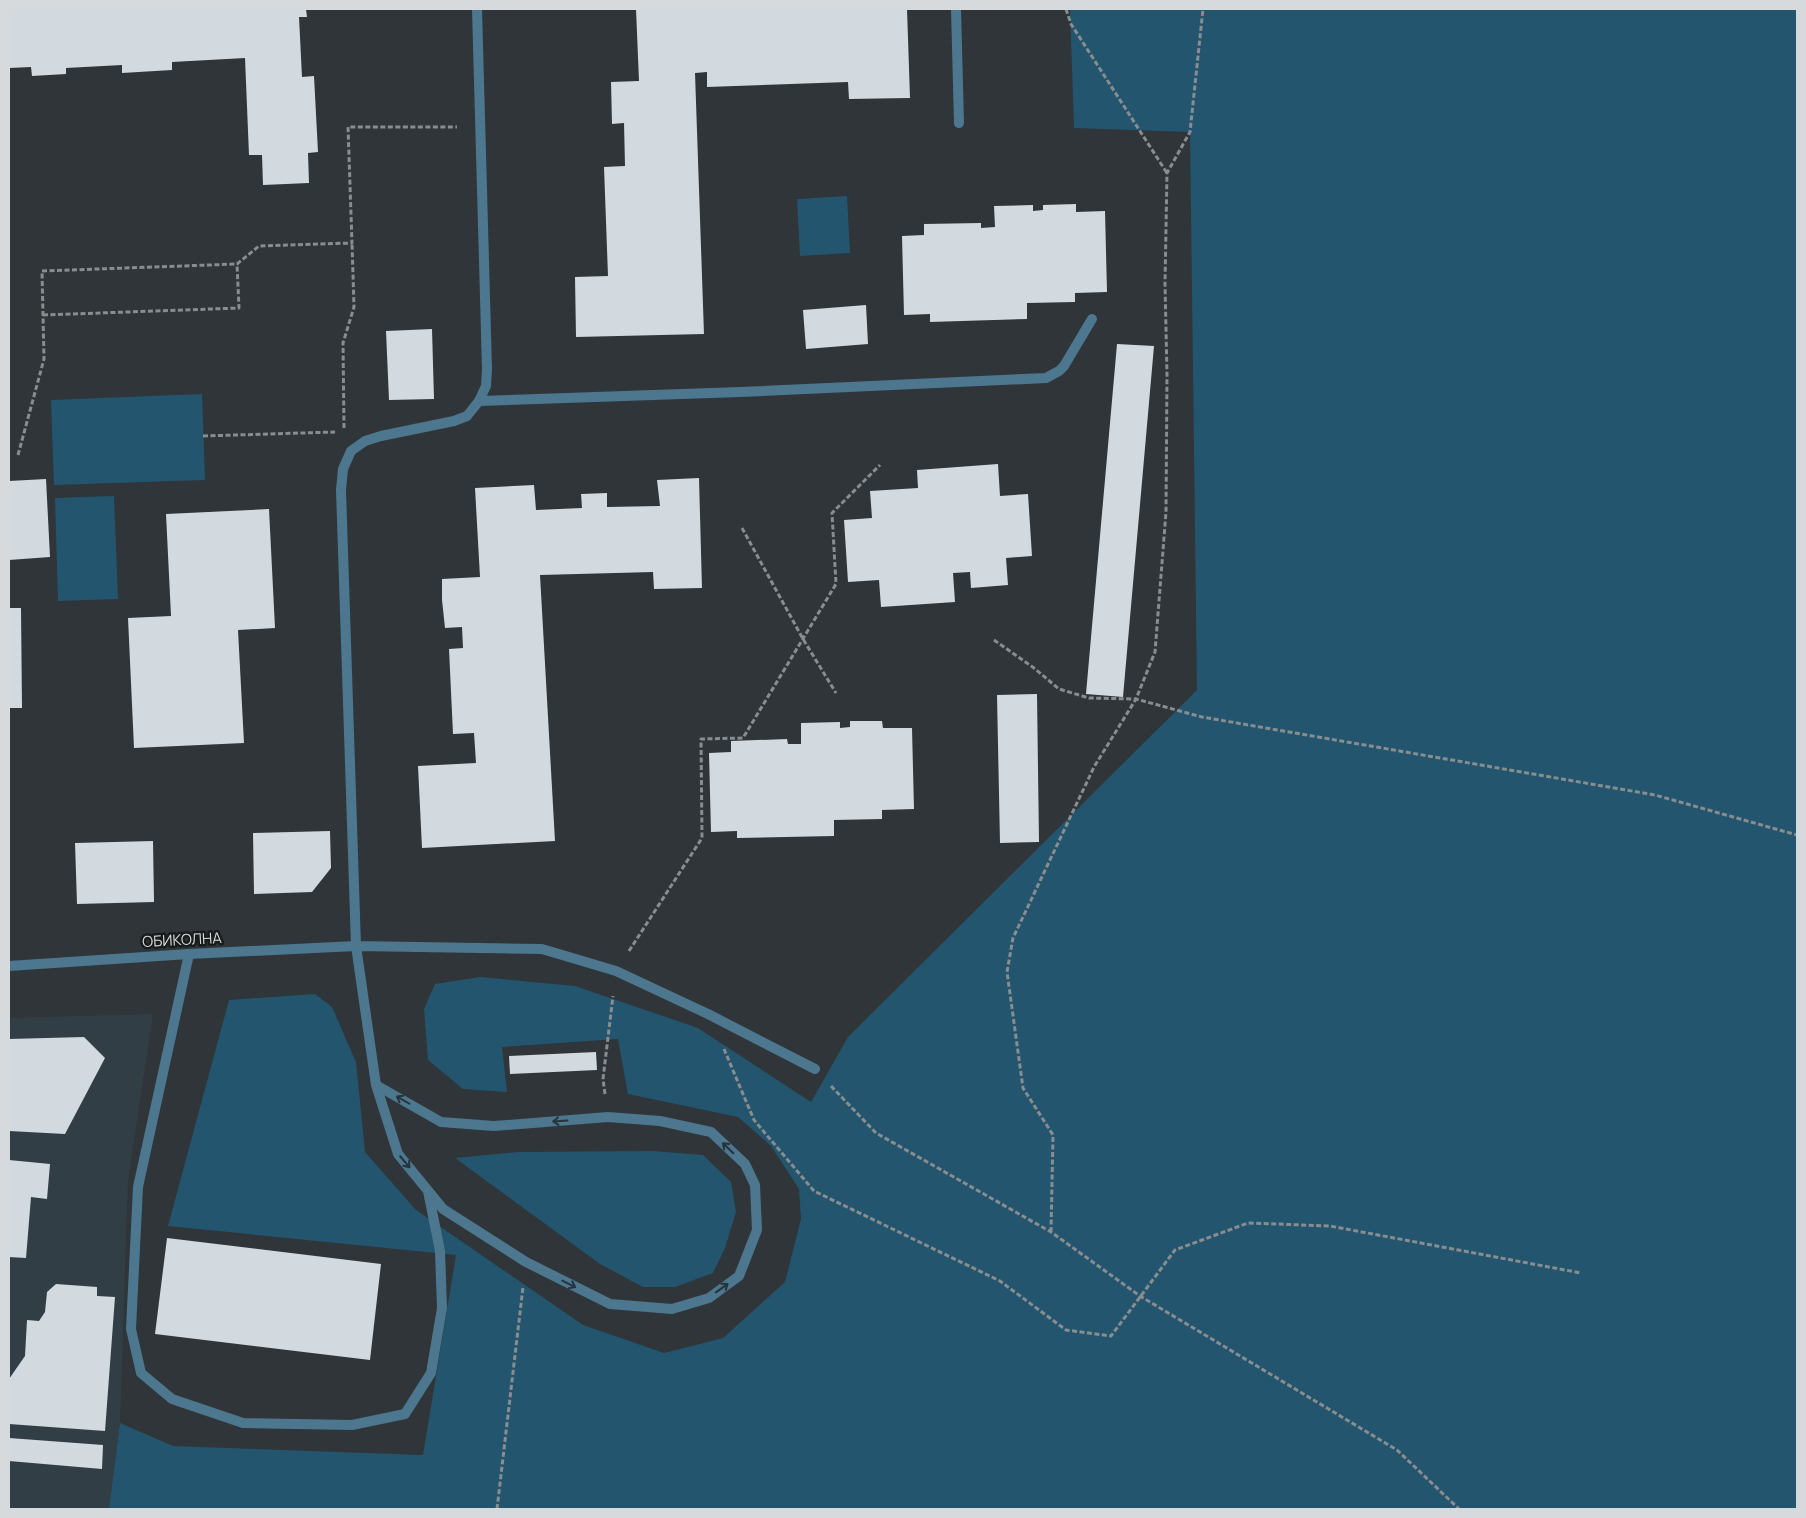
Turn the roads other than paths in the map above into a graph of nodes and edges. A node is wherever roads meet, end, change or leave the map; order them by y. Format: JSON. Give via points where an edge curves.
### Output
{"nodes":[{"id":1,"x":477,"y":9,"type":"edge"},
{"id":2,"x":956,"y":9,"type":"edge"},
{"id":3,"x":959,"y":122,"type":"dead end"},
{"id":4,"x":1092,"y":319,"type":"dead end"},
{"id":5,"x":480,"y":401,"type":"junction"},
{"id":6,"x":356,"y":946,"type":"junction"},
{"id":7,"x":189,"y":954,"type":"junction"},
{"id":8,"x":9,"y":966,"type":"edge"},
{"id":9,"x":815,"y":1069,"type":"road end"},
{"id":10,"x":376,"y":1085,"type":"junction"},
{"id":11,"x":427,"y":1190,"type":"junction"}],
"edges":[{"from":1,"to":5,"type":"street","via":[[487,369],[486,386]]},
{"from":2,"to":3,"type":"street"},
{"from":4,"to":5,"type":"street","via":[[1064,366],[1046,378]]},
{"from":5,"to":6,"type":"street","via":[[467,416],[454,421],[365,441],[351,451],[343,469],[341,490]]},
{"from":6,"to":7,"type":"street","name":"ОБИКОЛНА"},
{"from":6,"to":9,"type":"street","name":"ОБИКОЛНА","via":[[542,950],[616,972],[708,1014]]},
{"from":6,"to":10,"type":"street"},
{"from":7,"to":8,"type":"street","name":"ОБИКОЛНА"},
{"from":7,"to":11,"type":"street","via":[[138,1187],[131,1329],[141,1373],[172,1399],[243,1423],[352,1425],[405,1414],[431,1373],[442,1308],[440,1250]]},
{"from":10,"to":11,"type":"street","one_way":true,"via":[[398,1154]]},
{"from":11,"to":10,"type":"street","one_way":true,"via":[[443,1209],[526,1262],[610,1304],[672,1309],[709,1298],[739,1276],[758,1230],[755,1184],[745,1164],[711,1132],[660,1121],[608,1117],[494,1126],[441,1122]]}]}
